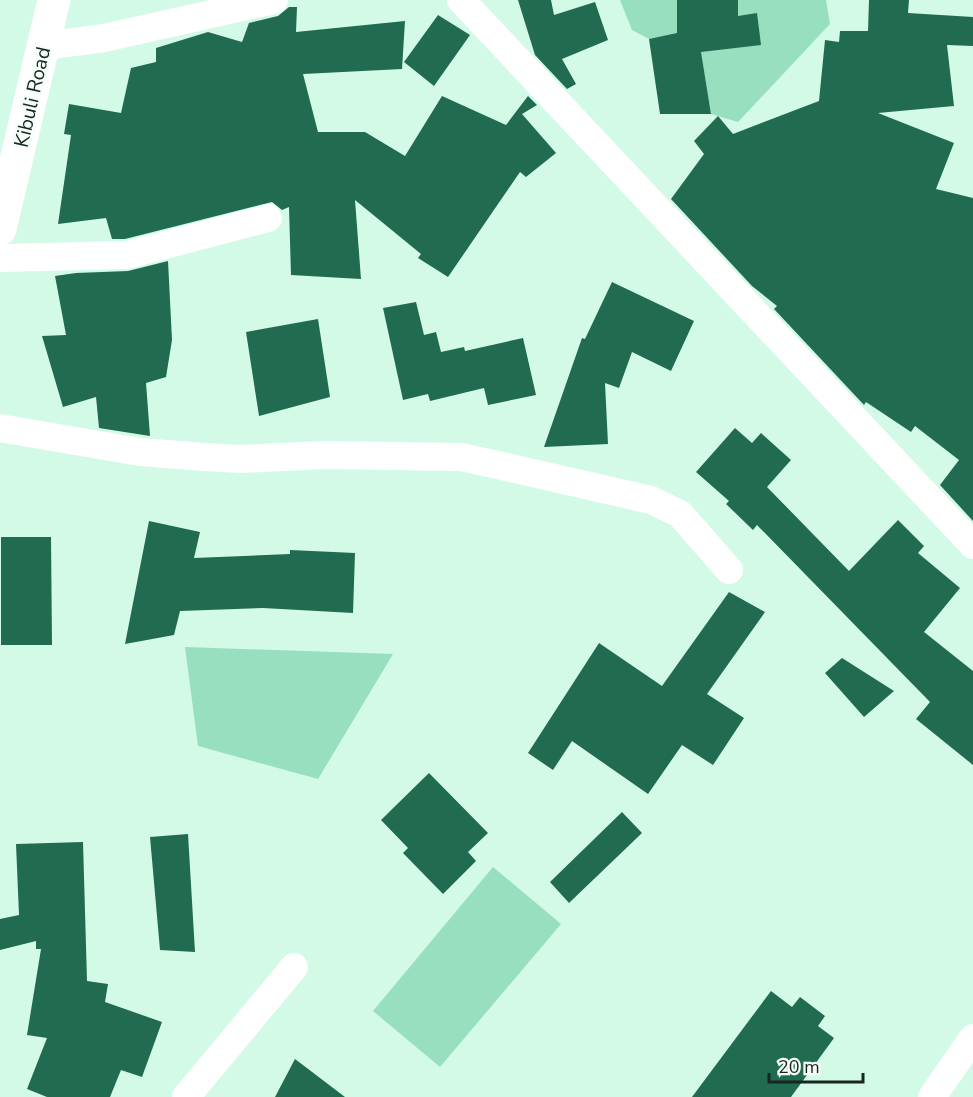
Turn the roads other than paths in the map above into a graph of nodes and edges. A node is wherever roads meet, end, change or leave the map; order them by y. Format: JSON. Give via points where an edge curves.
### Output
{"nodes":[{"id":1,"x":54,"y":0,"type":"edge"},
{"id":2,"x":274,"y":0,"type":"edge"},
{"id":3,"x":461,"y":0,"type":"edge"},
{"id":4,"x":44,"y":46,"type":"junction"},
{"id":5,"x":268,"y":218,"type":"dead end"},
{"id":6,"x":0,"y":229,"type":"edge"},
{"id":7,"x":0,"y":258,"type":"edge"},
{"id":8,"x":0,"y":428,"type":"edge"},
{"id":9,"x":973,"y":545,"type":"edge"},
{"id":10,"x":729,"y":570,"type":"dead end"},
{"id":11,"x":294,"y":967,"type":"dead end"},
{"id":12,"x":973,"y":1038,"type":"edge"},
{"id":13,"x":186,"y":1097,"type":"edge"},
{"id":14,"x":932,"y":1097,"type":"edge"}],
"edges":[{"from":1,"to":4,"type":"street","name":"Kibuli Road"},
{"from":2,"to":4,"type":"street","via":[[104,38]]},
{"from":3,"to":9,"type":"street"},
{"from":4,"to":6,"type":"street","name":"Kibuli Road"},
{"from":5,"to":7,"type":"street","via":[[127,255]]},
{"from":8,"to":10,"type":"street","via":[[140,452],[241,459],[323,455],[462,457],[651,500],[680,514]]},
{"from":11,"to":13,"type":"street"},
{"from":12,"to":14,"type":"street"}]}
